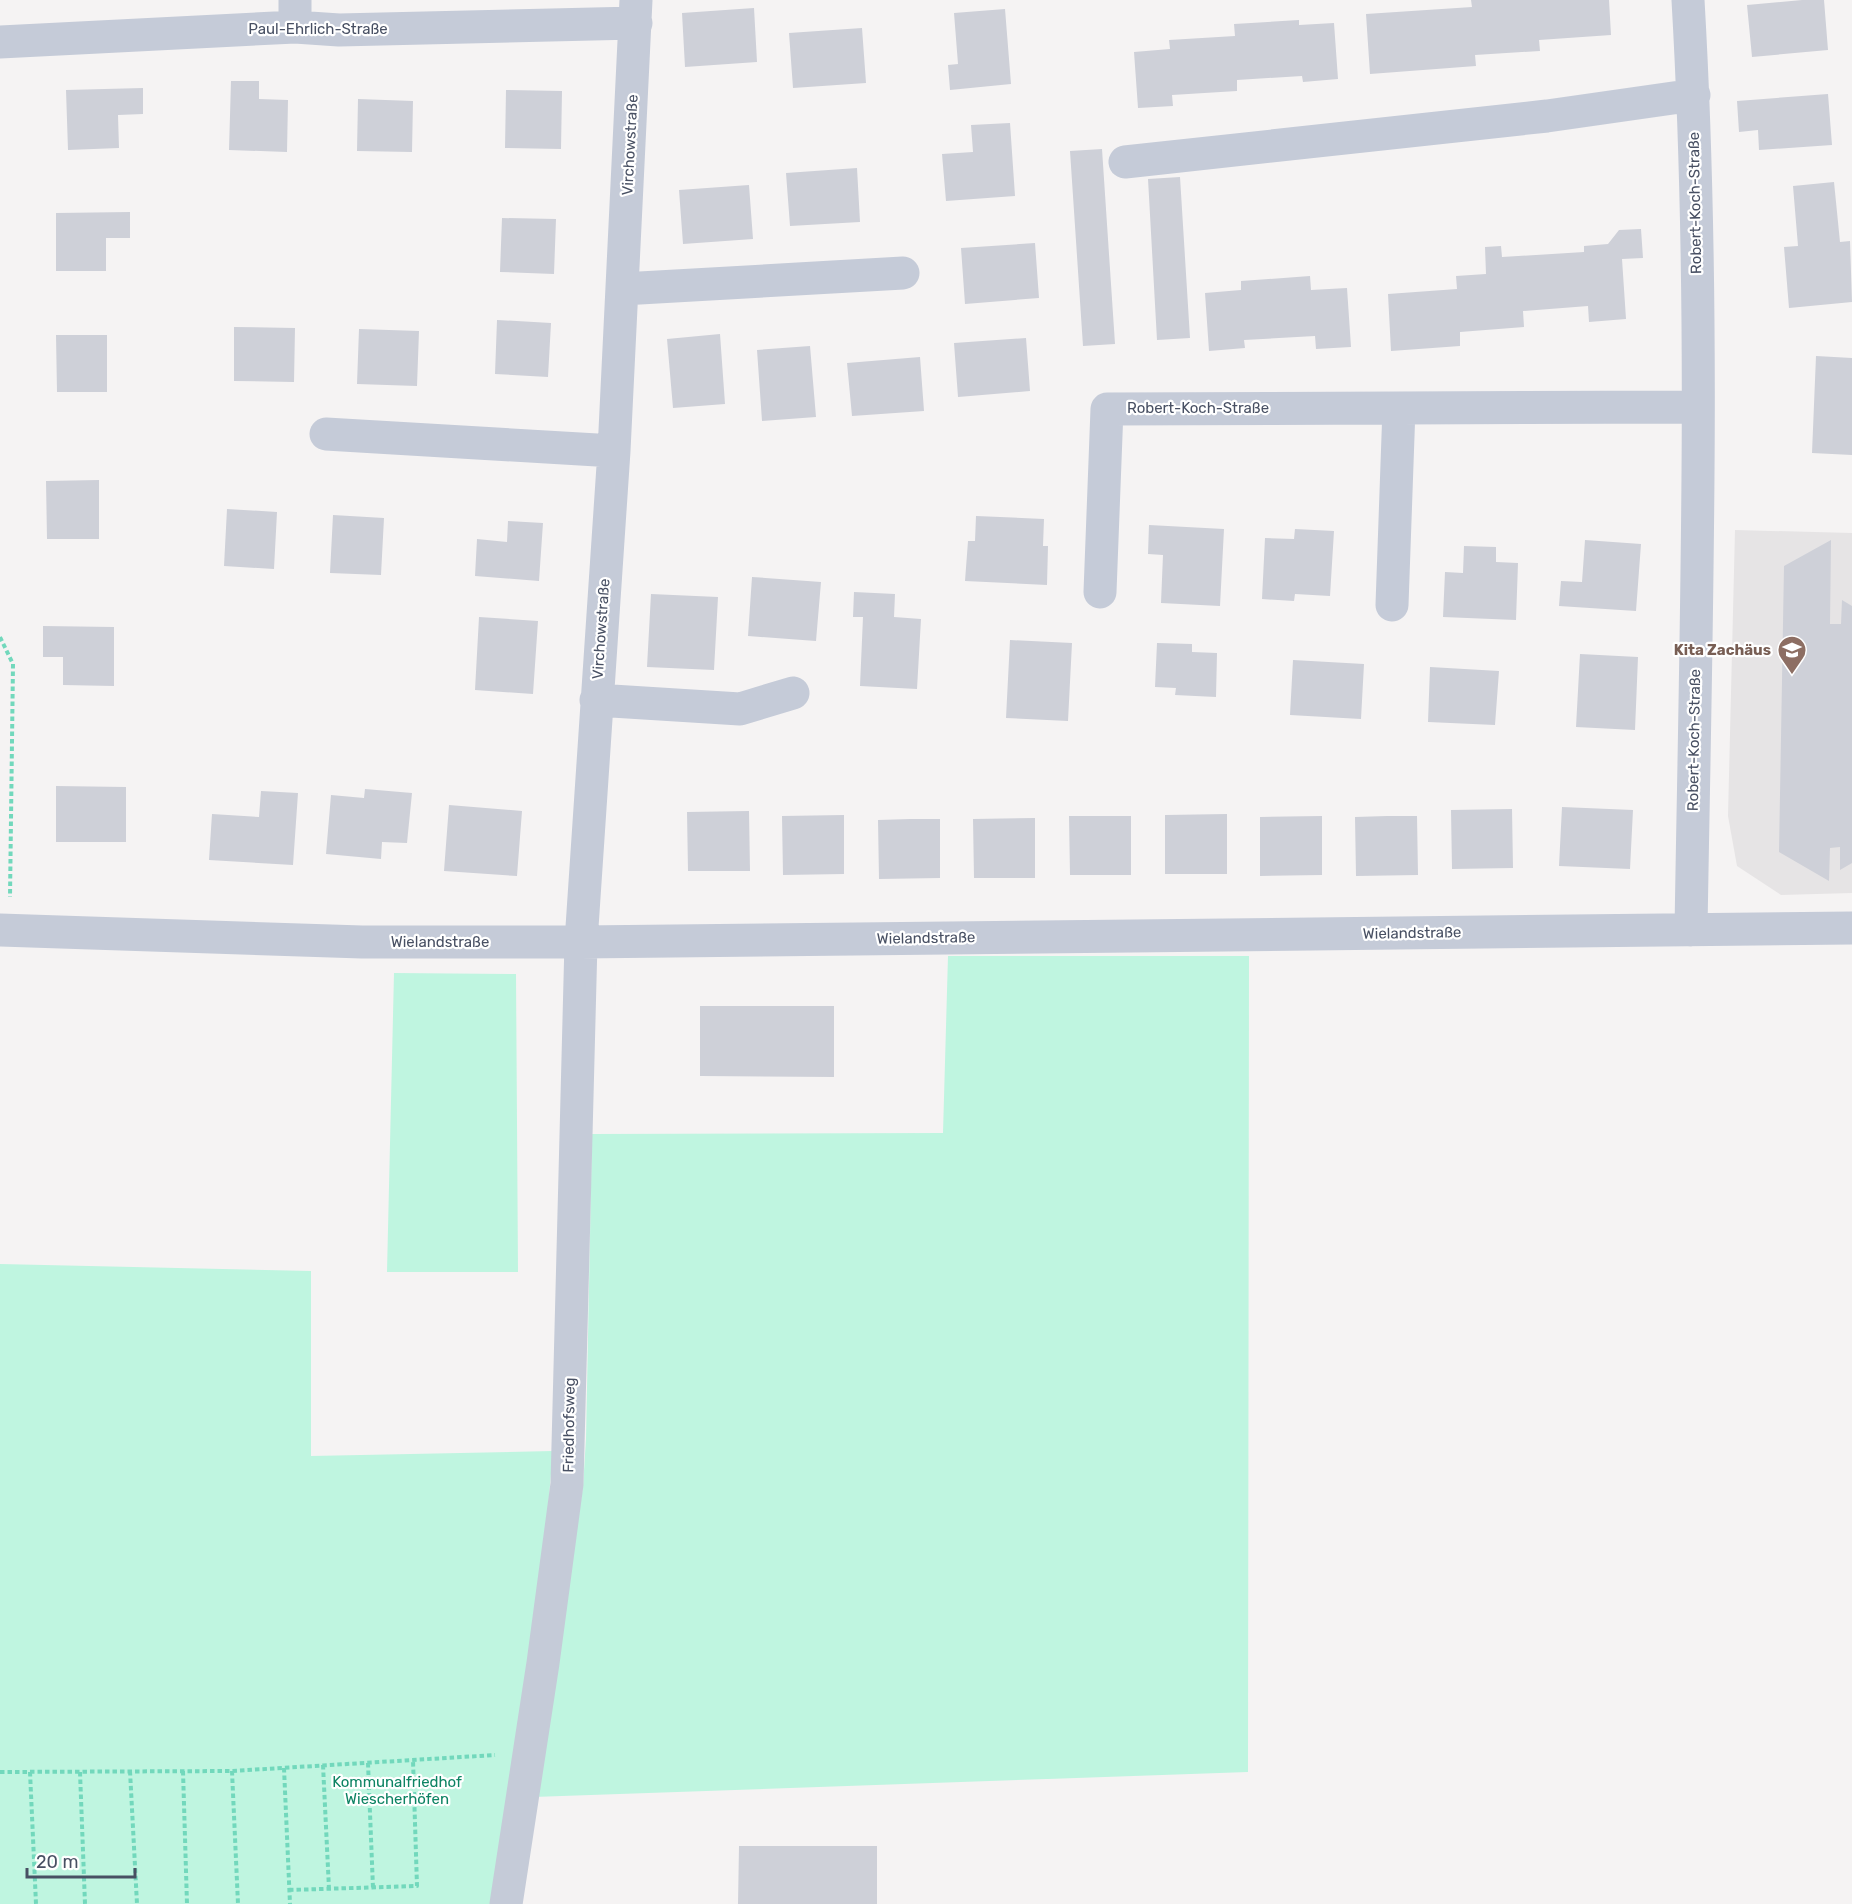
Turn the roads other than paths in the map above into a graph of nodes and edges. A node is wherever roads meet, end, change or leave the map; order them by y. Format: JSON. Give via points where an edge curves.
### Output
{"nodes":[{"id":1,"x":1688,"y":0,"type":"edge"},
{"id":2,"x":636,"y":11,"type":"edge"},
{"id":3,"x":295,"y":14,"type":"edge"},
{"id":4,"x":0,"y":42,"type":"edge"},
{"id":5,"x":1694,"y":95,"type":"junction"},
{"id":6,"x":1125,"y":162,"type":"dead end"},
{"id":7,"x":903,"y":273,"type":"dead end"},
{"id":8,"x":622,"y":290,"type":"junction"},
{"id":9,"x":1698,"y":407,"type":"junction"},
{"id":10,"x":1399,"y":408,"type":"junction"},
{"id":11,"x":326,"y":434,"type":"dead end"},
{"id":12,"x":614,"y":451,"type":"junction"},
{"id":13,"x":1100,"y":592,"type":"dead end"},
{"id":14,"x":1392,"y":605,"type":"dead end"},
{"id":15,"x":793,"y":693,"type":"dead end"},
{"id":16,"x":596,"y":700,"type":"junction"},
{"id":17,"x":1852,"y":928,"type":"edge"},
{"id":18,"x":1691,"y":930,"type":"junction"},
{"id":19,"x":5,"y":931,"type":"edge"},
{"id":20,"x":581,"y":942,"type":"junction"},
{"id":21,"x":506,"y":1904,"type":"edge"}],
"edges":[{"from":1,"to":5,"type":"street","name":"Robert-Koch-Straße"},
{"from":2,"to":3,"type":"street","name":"Paul-Ehrlich-Straße","via":[[339,30]]},
{"from":2,"to":8,"type":"street","name":"Virchowstraße"},
{"from":3,"to":4,"type":"street","name":"Paul-Ehrlich-Straße"},
{"from":5,"to":6,"type":"street","via":[[1547,117]]},
{"from":5,"to":9,"type":"street","name":"Robert-Koch-Straße"},
{"from":7,"to":8,"type":"street"},
{"from":8,"to":12,"type":"street","name":"Virchowstraße"},
{"from":9,"to":10,"type":"street","name":"Robert-Koch-Straße"},
{"from":9,"to":18,"type":"street","name":"Robert-Koch-Straße"},
{"from":10,"to":13,"type":"street","name":"Robert-Koch-Straße","via":[[1107,409]]},
{"from":10,"to":14,"type":"street"},
{"from":11,"to":12,"type":"street"},
{"from":12,"to":16,"type":"street","name":"Virchowstraße"},
{"from":15,"to":16,"type":"street","name":"Virchowstraße","via":[[740,708]]},
{"from":16,"to":20,"type":"street","name":"Virchowstraße"},
{"from":17,"to":18,"type":"street","name":"Wielandstraße"},
{"from":18,"to":20,"type":"street","name":"Wielandstraße"},
{"from":19,"to":20,"type":"street","name":"Wielandstraße","via":[[362,942]]},
{"from":20,"to":21,"type":"street","name":"Friedhofsweg","via":[[567,1484]]}]}
